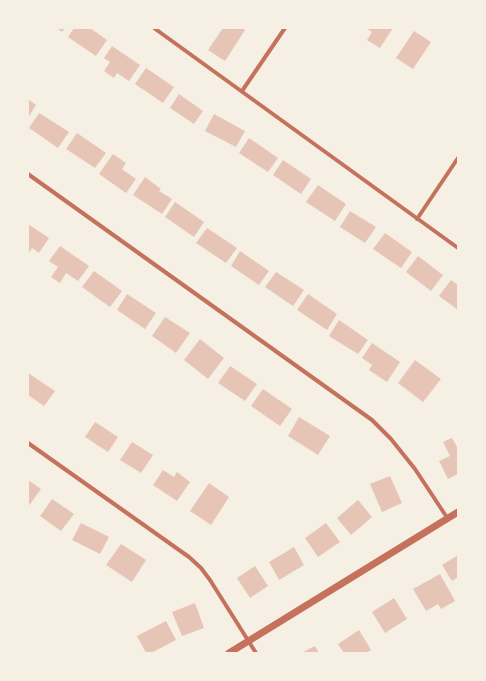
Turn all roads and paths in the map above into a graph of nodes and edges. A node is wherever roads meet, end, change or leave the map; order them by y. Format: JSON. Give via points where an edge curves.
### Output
{"nodes":[{"id":1,"x":154,"y":28,"type":"edge"},
{"id":2,"x":285,"y":28,"type":"edge"},
{"id":3,"x":242,"y":91,"type":"junction"},
{"id":4,"x":458,"y":158,"type":"edge"},
{"id":5,"x":28,"y":174,"type":"edge"},
{"id":6,"x":417,"y":219,"type":"junction"},
{"id":7,"x":458,"y":248,"type":"edge"},
{"id":8,"x":28,"y":443,"type":"edge"},
{"id":9,"x":458,"y":512,"type":"edge"},
{"id":10,"x":448,"y":518,"type":"junction"},
{"id":11,"x":248,"y":641,"type":"junction"},
{"id":12,"x":230,"y":653,"type":"edge"},
{"id":13,"x":256,"y":653,"type":"edge"}],
"edges":[{"from":1,"to":3,"type":"street"},
{"from":2,"to":3,"type":"street"},
{"from":3,"to":6,"type":"street"},
{"from":4,"to":6,"type":"street"},
{"from":5,"to":10,"type":"street","via":[[372,420],[415,469]]},
{"from":6,"to":7,"type":"street"},
{"from":8,"to":11,"type":"street","via":[[190,557],[210,580]]},
{"from":9,"to":10,"type":"street"},
{"from":10,"to":11,"type":"street"},
{"from":11,"to":12,"type":"street"},
{"from":11,"to":13,"type":"street"}]}
